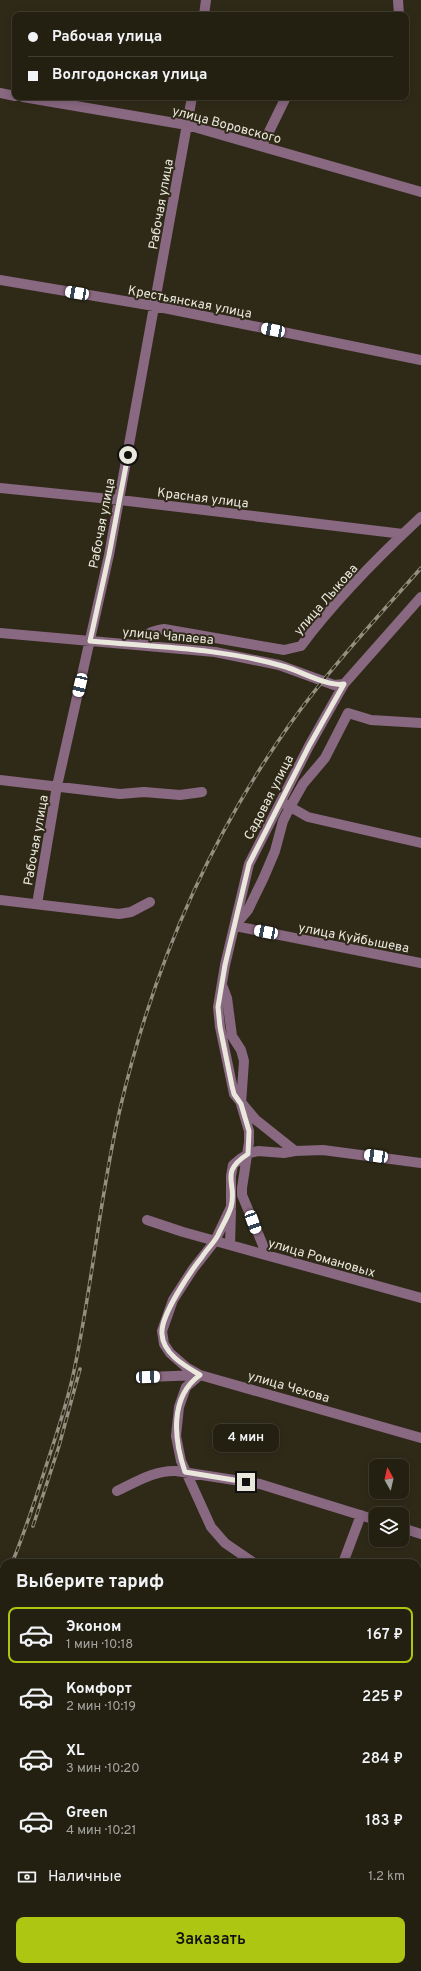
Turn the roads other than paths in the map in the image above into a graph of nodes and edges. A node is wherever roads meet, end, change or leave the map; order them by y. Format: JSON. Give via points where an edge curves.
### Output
{"nodes":[{"id":1,"x":206,"y":0,"type":"edge"},
{"id":2,"x":398,"y":0,"type":"edge"},
{"id":3,"x":204,"y":12,"type":"edge"},
{"id":4,"x":399,"y":12,"type":"edge"},
{"id":5,"x":0,"y":93,"type":"edge"},
{"id":6,"x":12,"y":95,"type":"edge"},
{"id":7,"x":41,"y":100,"type":"edge"},
{"id":8,"x":191,"y":100,"type":"edge"},
{"id":9,"x":285,"y":100,"type":"edge"},
{"id":10,"x":187,"y":125,"type":"junction"},
{"id":11,"x":262,"y":146,"type":"junction"},
{"id":12,"x":421,"y":192,"type":"edge"},
{"id":13,"x":0,"y":280,"type":"edge"},
{"id":14,"x":154,"y":306,"type":"junction"},
{"id":15,"x":421,"y":360,"type":"edge"},
{"id":16,"x":0,"y":488,"type":"edge"},
{"id":17,"x":120,"y":500,"type":"junction"},
{"id":18,"x":421,"y":517,"type":"edge"},
{"id":19,"x":403,"y":534,"type":"junction"},
{"id":20,"x":421,"y":597,"type":"edge"},
{"id":21,"x":0,"y":633,"type":"edge"},
{"id":22,"x":90,"y":641,"type":"junction"},
{"id":23,"x":140,"y":645,"type":"junction"},
{"id":24,"x":344,"y":684,"type":"junction"},
{"id":25,"x":421,"y":723,"type":"edge"},
{"id":26,"x":0,"y":780,"type":"edge"},
{"id":27,"x":57,"y":786,"type":"junction"},
{"id":28,"x":202,"y":792,"type":"dead end"},
{"id":29,"x":280,"y":801,"type":"junction"},
{"id":30,"x":290,"y":807,"type":"junction"},
{"id":31,"x":421,"y":842,"type":"edge"},
{"id":32,"x":0,"y":900,"type":"edge"},
{"id":33,"x":150,"y":902,"type":"dead end"},
{"id":34,"x":37,"y":904,"type":"junction"},
{"id":35,"x":235,"y":926,"type":"junction"},
{"id":36,"x":421,"y":963,"type":"edge"},
{"id":37,"x":222,"y":983,"type":"junction"},
{"id":38,"x":241,"y":1104,"type":"junction"},
{"id":39,"x":295,"y":1151,"type":"junction"},
{"id":40,"x":248,"y":1154,"type":"junction"},
{"id":41,"x":421,"y":1163,"type":"edge"},
{"id":42,"x":231,"y":1207,"type":"junction"},
{"id":43,"x":147,"y":1220,"type":"dead end"},
{"id":44,"x":215,"y":1241,"type":"junction"},
{"id":45,"x":230,"y":1245,"type":"junction"},
{"id":46,"x":267,"y":1255,"type":"junction"},
{"id":47,"x":421,"y":1298,"type":"edge"},
{"id":48,"x":200,"y":1375,"type":"junction"},
{"id":49,"x":148,"y":1377,"type":"dead end"},
{"id":50,"x":421,"y":1438,"type":"edge"},
{"id":51,"x":181,"y":1471,"type":"junction"},
{"id":52,"x":117,"y":1491,"type":"dead end"},
{"id":53,"x":361,"y":1515,"type":"junction"},
{"id":54,"x":369,"y":1518,"type":"edge"},
{"id":55,"x":409,"y":1530,"type":"edge"},
{"id":56,"x":421,"y":1534,"type":"edge"},
{"id":57,"x":249,"y":1559,"type":"edge"},
{"id":58,"x":344,"y":1559,"type":"edge"}],
"edges":[{"from":1,"to":3,"type":"street"},
{"from":2,"to":4,"type":"street"},
{"from":5,"to":6,"type":"street"},
{"from":7,"to":10,"type":"street","name":"улица Воровского"},
{"from":8,"to":10,"type":"street","name":"Рабочая улица"},
{"from":9,"to":11,"type":"street"},
{"from":10,"to":11,"type":"street","name":"улица Воровского"},
{"from":10,"to":14,"type":"street","name":"Рабочая улица"},
{"from":11,"to":12,"type":"street","name":"улица Воровского"},
{"from":13,"to":14,"type":"street","name":"Крестьянская улица"},
{"from":14,"to":15,"type":"street","name":"Крестьянская улица"},
{"from":14,"to":17,"type":"street","name":"Рабочая улица"},
{"from":16,"to":17,"type":"street","name":"Красная улица"},
{"from":17,"to":19,"type":"street","name":"Красная улица"},
{"from":17,"to":22,"type":"street","name":"Рабочая улица"},
{"from":18,"to":19,"type":"street","name":"улица Лыкова"},
{"from":19,"to":23,"type":"street","name":"улица Лыкова","via":[[320,622],[301,646],[284,650],[164,629],[145,635]]},
{"from":20,"to":24,"type":"street","name":"Садовая улица"},
{"from":21,"to":22,"type":"street","name":"улица Чапаева"},
{"from":22,"to":23,"type":"street","name":"улица Чапаева"},
{"from":22,"to":27,"type":"street","name":"Рабочая улица"},
{"from":23,"to":24,"type":"street","name":"улица Чапаева","via":[[215,652],[298,671],[337,685]]},
{"from":24,"to":29,"type":"street","name":"Садовая улица"},
{"from":25,"to":30,"type":"street","name":"Садовая улица","via":[[371,720],[348,713],[325,758],[303,784]]},
{"from":26,"to":27,"type":"street"},
{"from":27,"to":28,"type":"street","via":[[120,794],[144,792],[180,795]]},
{"from":27,"to":34,"type":"street","name":"Рабочая улица"},
{"from":29,"to":30,"type":"street"},
{"from":29,"to":35,"type":"street","name":"Садовая улица","via":[[249,864]]},
{"from":30,"to":31,"type":"street","via":[[308,817]]},
{"from":30,"to":35,"type":"street","name":"Садовая улица","via":[[283,821],[276,851],[264,877],[248,910]]},
{"from":32,"to":34,"type":"street"},
{"from":33,"to":34,"type":"street","via":[[131,912],[119,914]]},
{"from":35,"to":36,"type":"street","name":"улица Куйбышева"},
{"from":35,"to":37,"type":"street"},
{"from":37,"to":38,"type":"street","via":[[218,1007],[220,1027],[234,1094]]},
{"from":37,"to":38,"type":"street","via":[[227,998],[232,1036],[241,1050],[244,1061]]},
{"from":38,"to":39,"type":"street","via":[[256,1120]]},
{"from":38,"to":40,"type":"street","via":[[249,1131]]},
{"from":39,"to":40,"type":"street","via":[[258,1151]]},
{"from":39,"to":41,"type":"street","via":[[347,1152]]},
{"from":40,"to":42,"type":"street","via":[[233,1166]]},
{"from":40,"to":46,"type":"street","via":[[242,1195]]},
{"from":42,"to":44,"type":"street"},
{"from":42,"to":45,"type":"street"},
{"from":43,"to":44,"type":"street","name":"улица Романовых"},
{"from":44,"to":45,"type":"street","name":"улица Романовых"},
{"from":44,"to":48,"type":"street","via":[[193,1269],[174,1300],[162,1331],[164,1344],[170,1353]]},
{"from":45,"to":46,"type":"street","name":"улица Романовых"},
{"from":46,"to":47,"type":"street","name":"улица Романовых"},
{"from":48,"to":49,"type":"street","name":"улица Чехова"},
{"from":48,"to":50,"type":"street","name":"улица Чехова"},
{"from":48,"to":51,"type":"street","via":[[186,1387],[179,1407],[176,1436]]},
{"from":51,"to":52,"type":"street","via":[[165,1470],[154,1473]]},
{"from":51,"to":53,"type":"street","via":[[260,1484]]},
{"from":51,"to":57,"type":"street","via":[[216,1534]]},
{"from":53,"to":54,"type":"street"},
{"from":53,"to":58,"type":"street"},
{"from":55,"to":56,"type":"street"}]}
